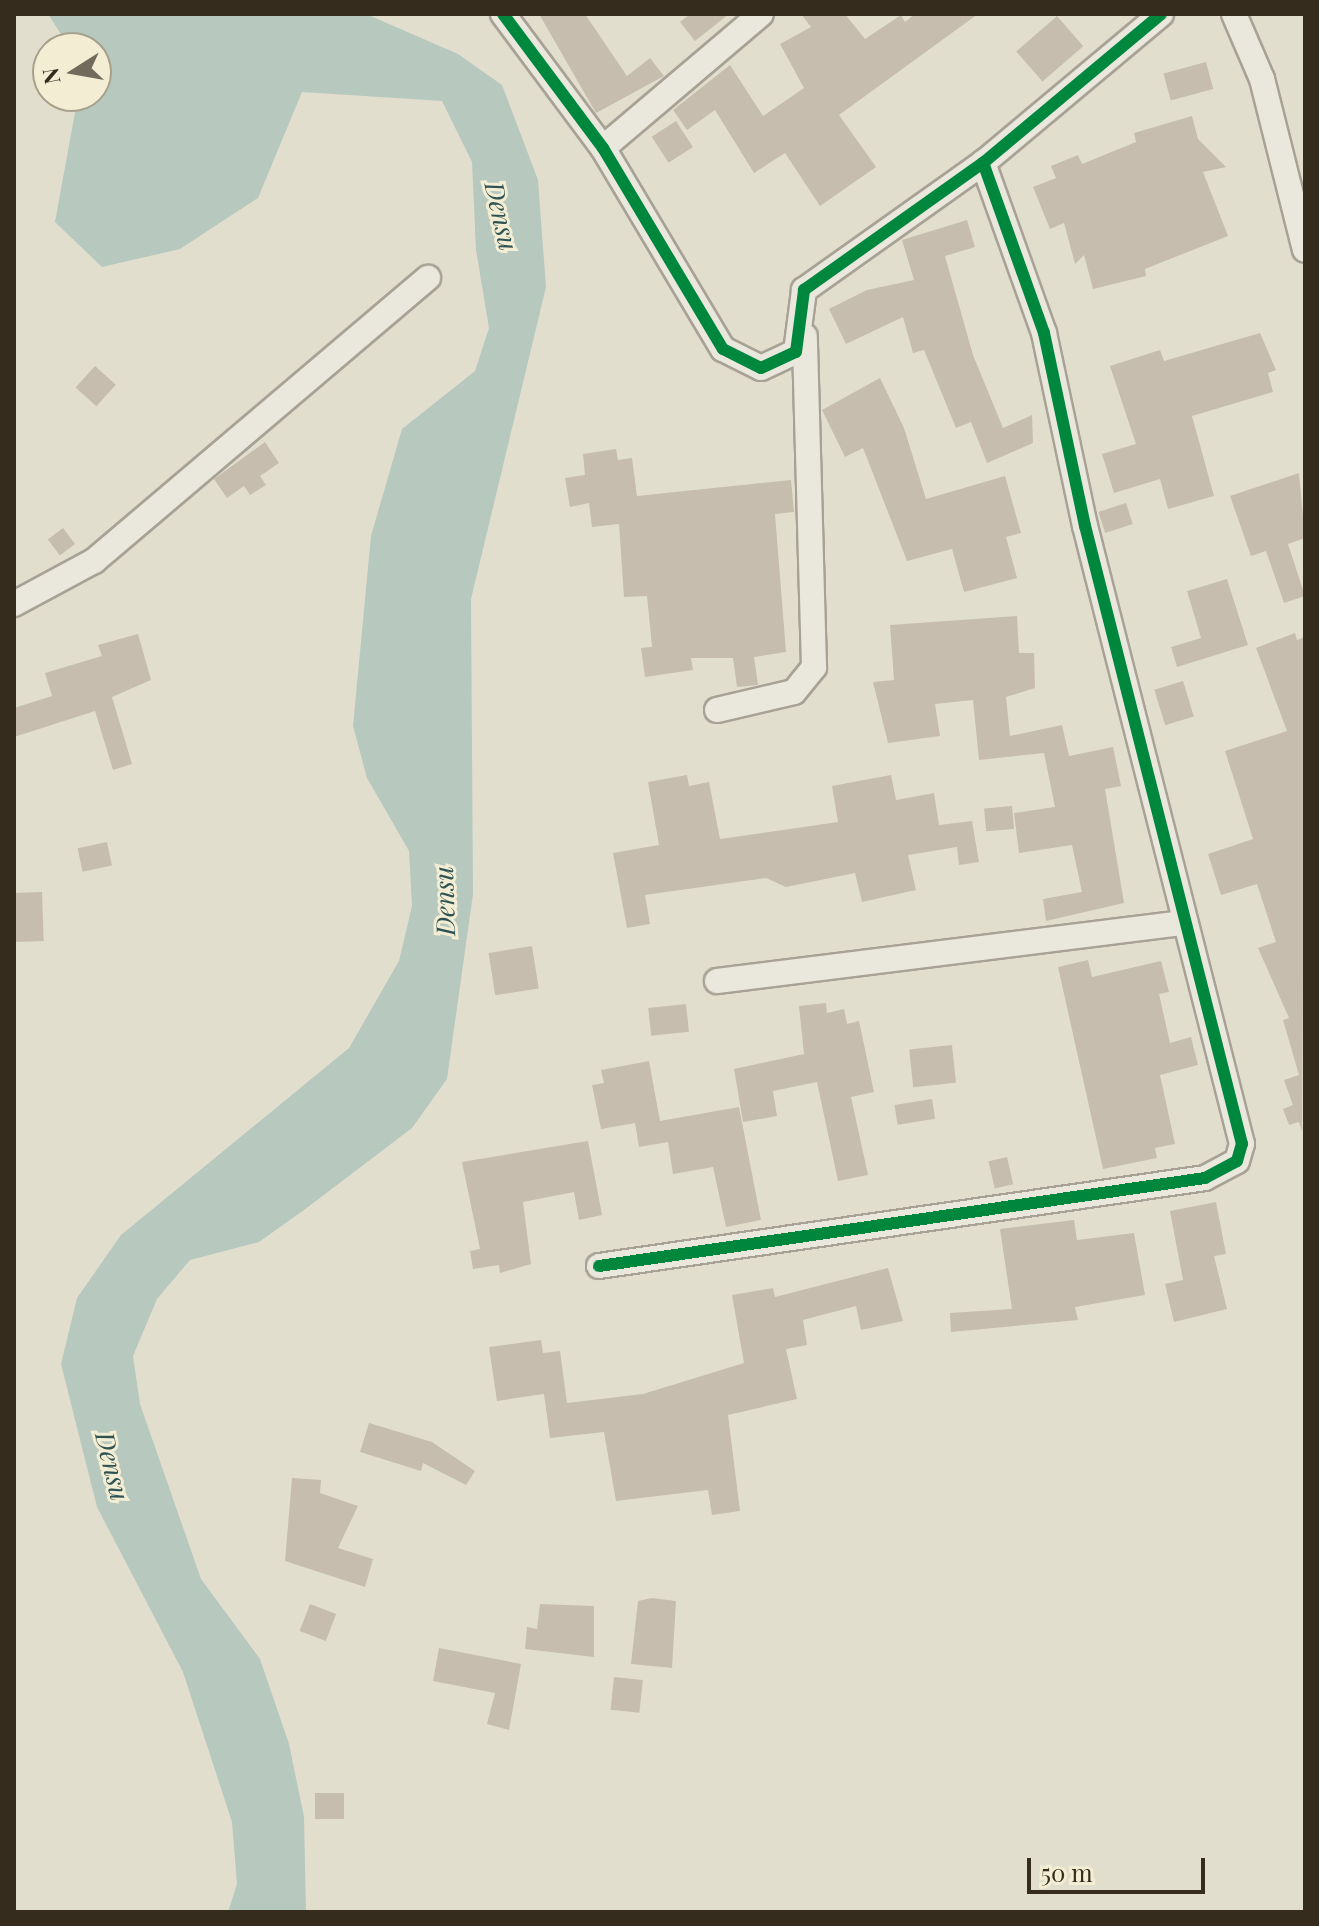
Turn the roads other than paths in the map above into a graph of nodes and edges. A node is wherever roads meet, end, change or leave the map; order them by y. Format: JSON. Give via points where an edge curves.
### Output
{"nodes":[{"id":1,"x":503,"y":14,"type":"edge"},
{"id":2,"x":761,"y":14,"type":"edge"},
{"id":3,"x":1161,"y":14,"type":"edge"},
{"id":4,"x":1234,"y":14,"type":"edge"},
{"id":5,"x":603,"y":148,"type":"junction"},
{"id":6,"x":983,"y":163,"type":"junction"},
{"id":7,"x":1305,"y":250,"type":"edge"},
{"id":8,"x":428,"y":278,"type":"dead end"},
{"id":9,"x":804,"y":290,"type":"junction"},
{"id":10,"x":14,"y":604,"type":"edge"},
{"id":11,"x":717,"y":710,"type":"dead end"},
{"id":12,"x":1185,"y":923,"type":"junction"},
{"id":13,"x":717,"y":981,"type":"dead end"},
{"id":14,"x":599,"y":1266,"type":"dead end"}],
"edges":[{"from":1,"to":5,"type":"street"},
{"from":2,"to":5,"type":"street"},
{"from":3,"to":6,"type":"street"},
{"from":4,"to":7,"type":"street","via":[[1262,79]]},
{"from":5,"to":9,"type":"street","via":[[723,349],[761,368],[796,352]]},
{"from":6,"to":9,"type":"street"},
{"from":6,"to":12,"type":"street","via":[[1044,333]]},
{"from":8,"to":10,"type":"street","via":[[94,561]]},
{"from":9,"to":11,"type":"street","via":[[814,667],[794,692]]},
{"from":12,"to":13,"type":"street","via":[[1092,930]]},
{"from":12,"to":14,"type":"street","via":[[1242,1144],[1232,1168],[1205,1178]]}]}
